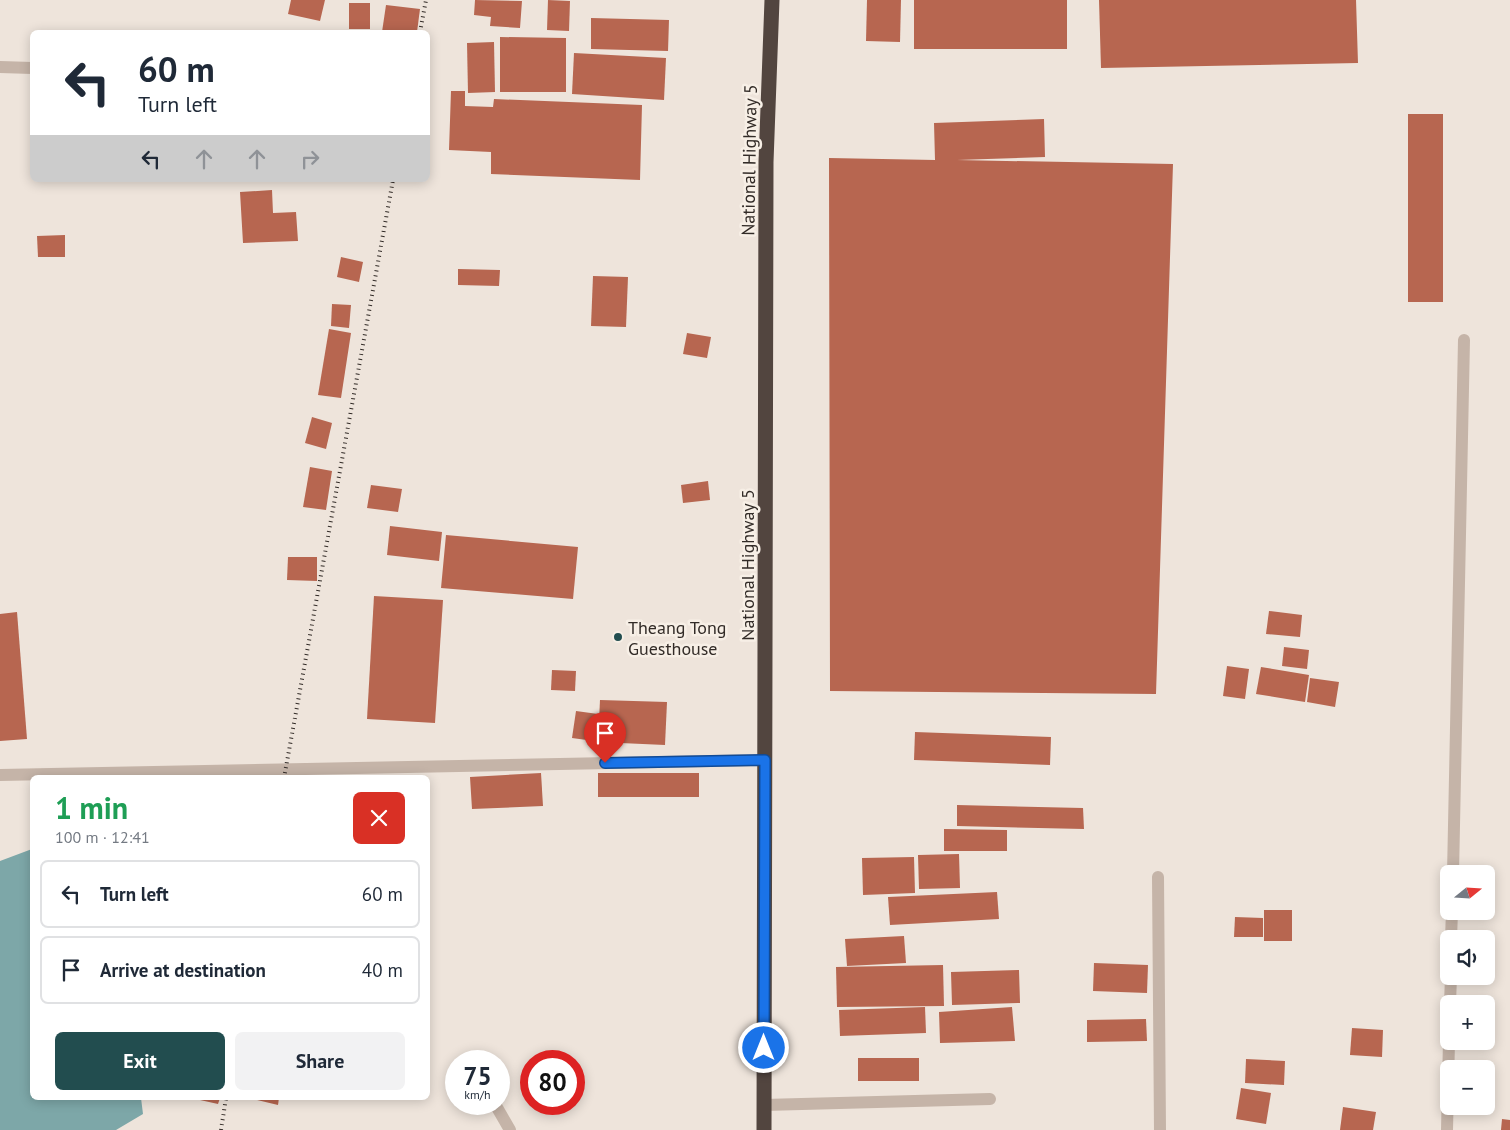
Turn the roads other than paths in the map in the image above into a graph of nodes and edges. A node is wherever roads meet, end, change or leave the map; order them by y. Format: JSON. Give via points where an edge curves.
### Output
{"nodes":[{"id":1,"x":772,"y":0,"type":"edge"},
{"id":2,"x":0,"y":67,"type":"edge"},
{"id":3,"x":30,"y":68,"type":"edge"},
{"id":4,"x":1464,"y":340,"type":"dead end"},
{"id":5,"x":765,"y":760,"type":"junction"},
{"id":6,"x":0,"y":775,"type":"edge"},
{"id":7,"x":1453,"y":865,"type":"edge"},
{"id":8,"x":1158,"y":877,"type":"dead end"},
{"id":9,"x":1449,"y":1050,"type":"edge"},
{"id":10,"x":990,"y":1099,"type":"dead end"},
{"id":11,"x":764,"y":1105,"type":"junction"},
{"id":12,"x":501,"y":1115,"type":"edge"},
{"id":13,"x":510,"y":1130,"type":"edge"},
{"id":14,"x":764,"y":1130,"type":"edge"},
{"id":15,"x":1160,"y":1130,"type":"edge"},
{"id":16,"x":1447,"y":1130,"type":"edge"}],
"edges":[{"from":1,"to":5,"type":"highway","name":"National Highway 5","via":[[766,162]]},
{"from":2,"to":3,"type":"street"},
{"from":4,"to":7,"type":"street"},
{"from":5,"to":6,"type":"street"},
{"from":5,"to":11,"type":"highway","name":"National Highway 5"},
{"from":8,"to":15,"type":"street"},
{"from":9,"to":16,"type":"street"},
{"from":10,"to":11,"type":"street"},
{"from":11,"to":14,"type":"highway","name":"National Highway 5"},
{"from":12,"to":13,"type":"street"}]}
